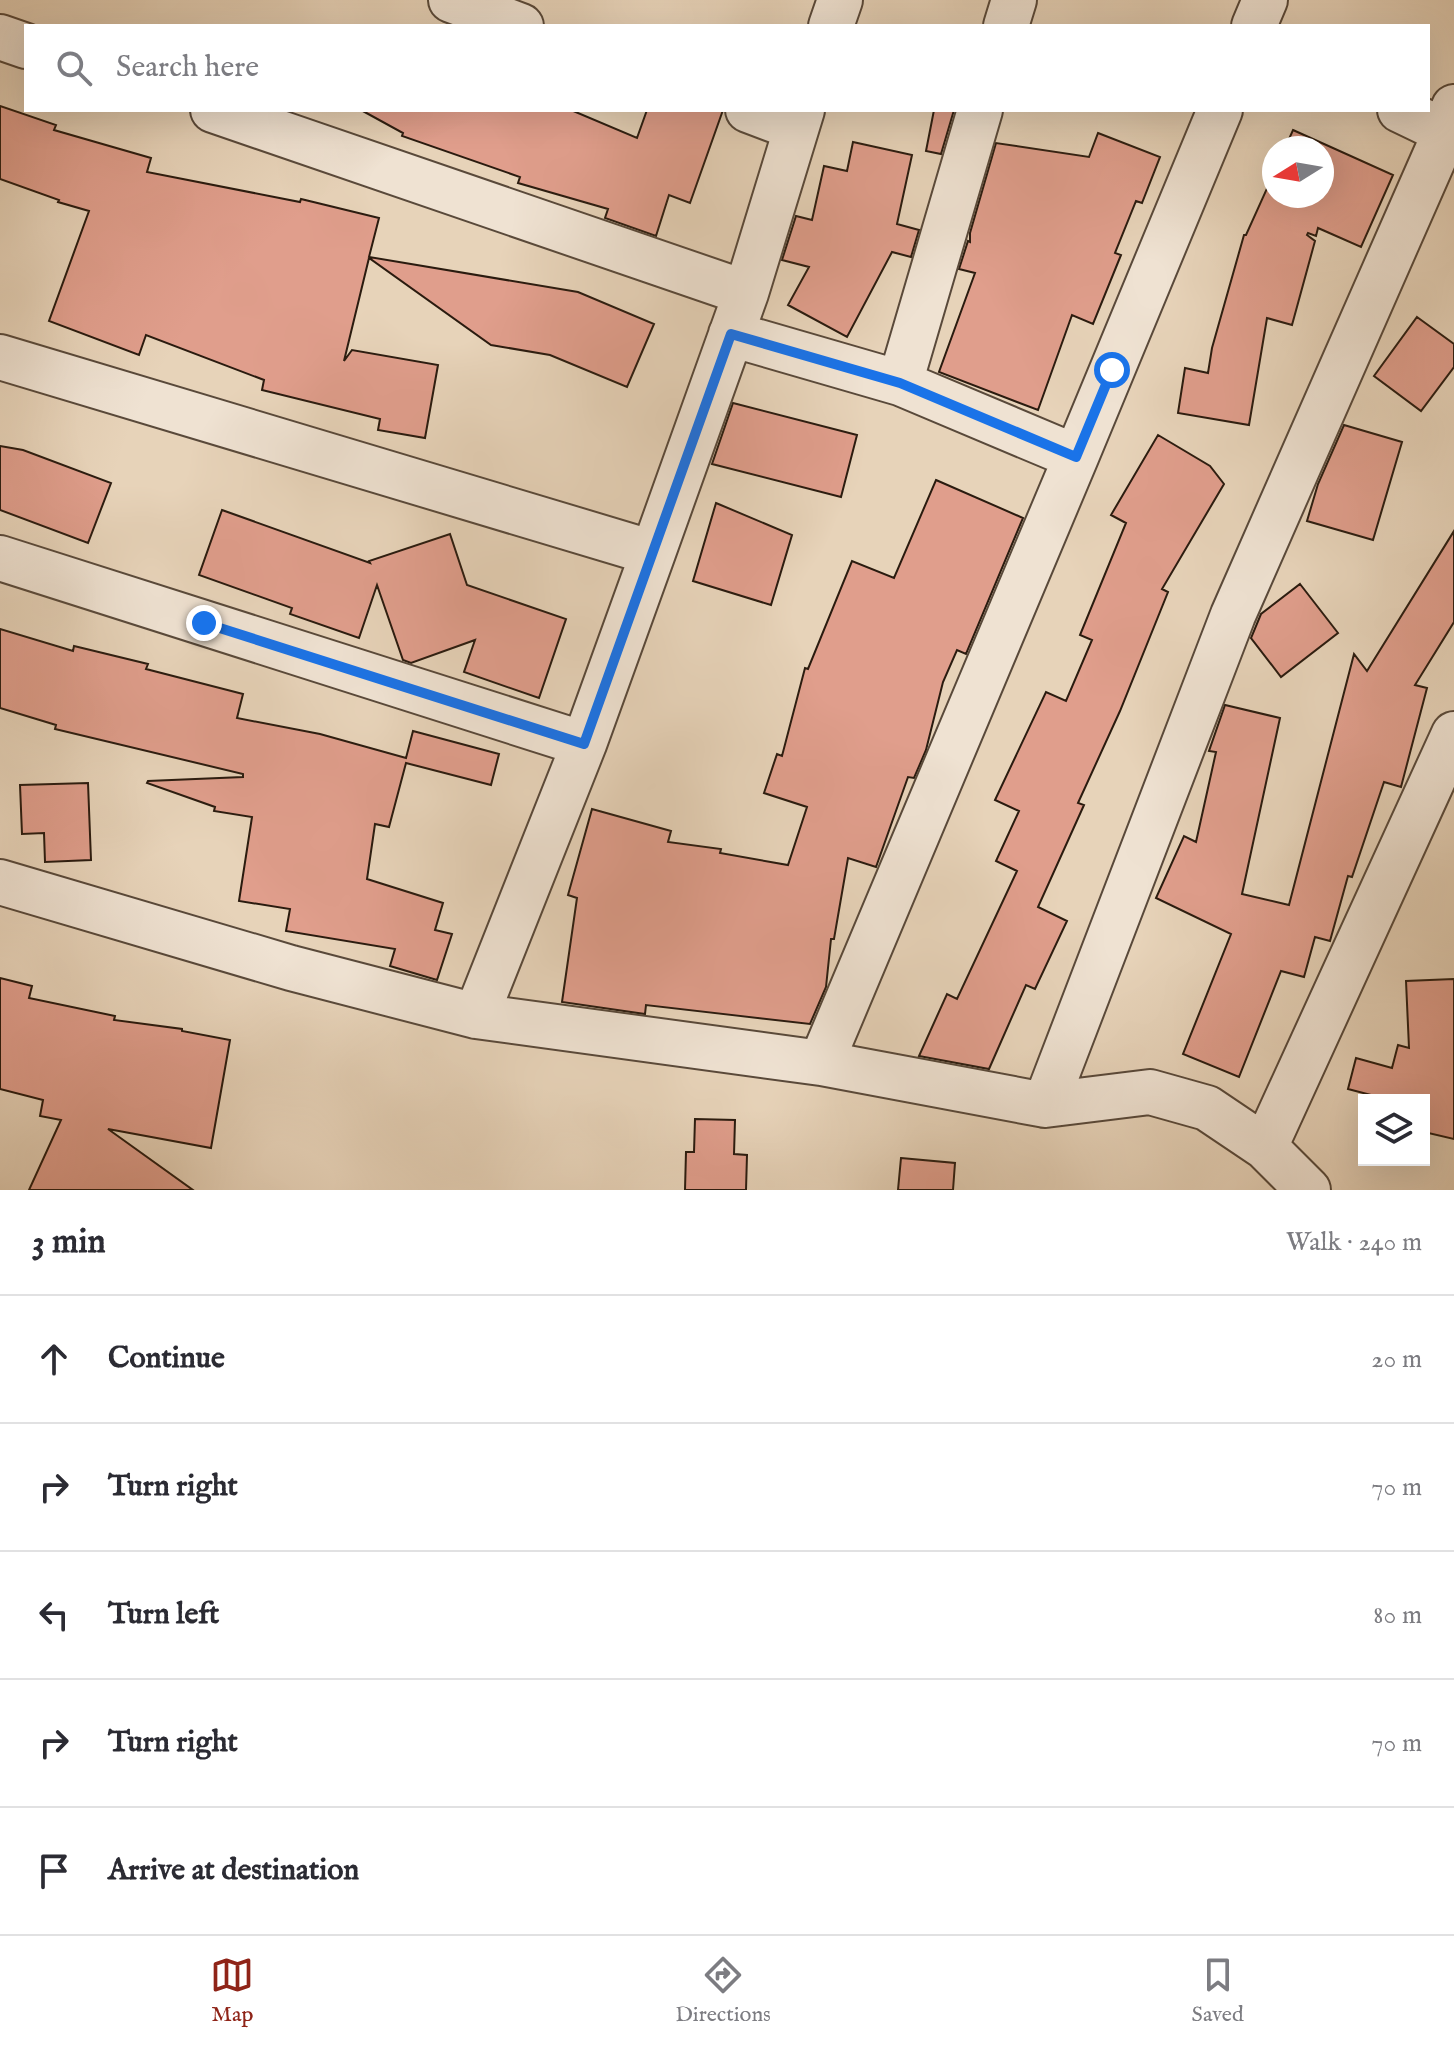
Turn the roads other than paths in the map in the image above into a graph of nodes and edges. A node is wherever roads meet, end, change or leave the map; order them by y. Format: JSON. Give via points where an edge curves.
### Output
{"nodes":[{"id":1,"x":451,"y":0,"type":"edge"},
{"id":2,"x":840,"y":0,"type":"edge"},
{"id":3,"x":1014,"y":0,"type":"edge"},
{"id":4,"x":1265,"y":0,"type":"edge"},
{"id":5,"x":516,"y":24,"type":"edge"},
{"id":6,"x":832,"y":24,"type":"edge"},
{"id":7,"x":1007,"y":24,"type":"edge"},
{"id":8,"x":1255,"y":24,"type":"edge"},
{"id":9,"x":0,"y":37,"type":"edge"},
{"id":10,"x":24,"y":45,"type":"edge"},
{"id":11,"x":219,"y":112,"type":"edge"},
{"id":12,"x":759,"y":112,"type":"edge"},
{"id":13,"x":979,"y":112,"type":"edge"},
{"id":14,"x":1219,"y":112,"type":"edge"},
{"id":15,"x":1406,"y":112,"type":"edge"},
{"id":16,"x":799,"y":119,"type":"edge"},
{"id":17,"x":1451,"y":126,"type":"edge"},
{"id":18,"x":746,"y":293,"type":"junction"},
{"id":19,"x":731,"y":334,"type":"junction"},
{"id":20,"x":0,"y":357,"type":"edge"},
{"id":21,"x":900,"y":383,"type":"junction"},
{"id":22,"x":1076,"y":457,"type":"junction"},
{"id":23,"x":653,"y":553,"type":"junction"},
{"id":24,"x":0,"y":558,"type":"edge"},
{"id":25,"x":1454,"y":734,"type":"edge"},
{"id":26,"x":584,"y":744,"type":"junction"},
{"id":27,"x":0,"y":882,"type":"edge"},
{"id":28,"x":476,"y":1016,"type":"junction"},
{"id":29,"x":821,"y":1063,"type":"junction"},
{"id":30,"x":1045,"y":1105,"type":"junction"},
{"id":31,"x":1265,"y":1147,"type":"junction"},
{"id":32,"x":1308,"y":1190,"type":"edge"}],
"edges":[{"from":1,"to":5,"type":"street"},
{"from":2,"to":6,"type":"street"},
{"from":3,"to":7,"type":"street"},
{"from":4,"to":8,"type":"street"},
{"from":9,"to":10,"type":"street"},
{"from":11,"to":18,"type":"street"},
{"from":12,"to":16,"type":"street"},
{"from":13,"to":21,"type":"street"},
{"from":14,"to":22,"type":"street"},
{"from":15,"to":17,"type":"street"},
{"from":16,"to":18,"type":"street"},
{"from":17,"to":30,"type":"street","via":[[1233,615]]},
{"from":18,"to":19,"type":"street"},
{"from":19,"to":21,"type":"street"},
{"from":19,"to":23,"type":"street"},
{"from":20,"to":23,"type":"street"},
{"from":21,"to":22,"type":"street"},
{"from":22,"to":29,"type":"street"},
{"from":23,"to":26,"type":"street"},
{"from":24,"to":26,"type":"street"},
{"from":25,"to":31,"type":"street"},
{"from":26,"to":28,"type":"street"},
{"from":27,"to":28,"type":"street"},
{"from":28,"to":29,"type":"street"},
{"from":29,"to":30,"type":"street"},
{"from":30,"to":31,"type":"street","via":[[1150,1092],[1207,1108]]},
{"from":31,"to":32,"type":"street"}]}
